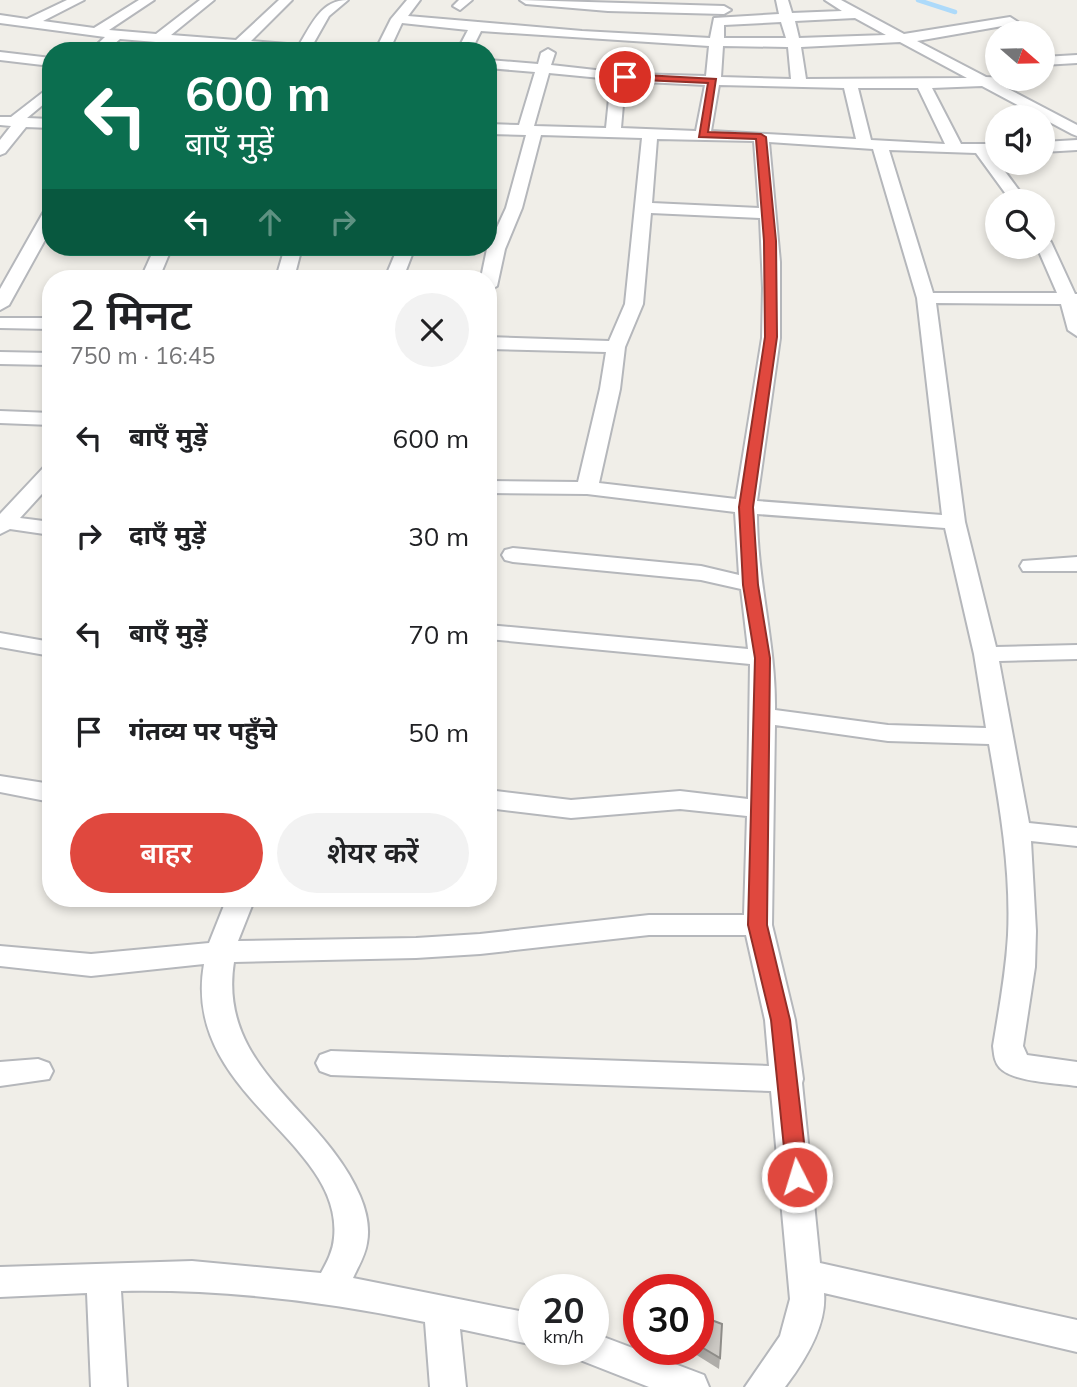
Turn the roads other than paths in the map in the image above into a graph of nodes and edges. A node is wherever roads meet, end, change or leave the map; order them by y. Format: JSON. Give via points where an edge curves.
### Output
{"nodes":[{"id":1,"x":78,"y":0,"type":"edge"},
{"id":2,"x":148,"y":0,"type":"edge"},
{"id":3,"x":208,"y":0,"type":"edge"},
{"id":4,"x":286,"y":0,"type":"edge"},
{"id":5,"x":342,"y":0,"type":"edge"},
{"id":6,"x":414,"y":0,"type":"edge"},
{"id":7,"x":526,"y":0,"type":"edge"},
{"id":8,"x":782,"y":0,"type":"edge"},
{"id":9,"x":831,"y":0,"type":"edge"},
{"id":10,"x":581,"y":3,"type":"edge"},
{"id":11,"x":724,"y":10,"type":"edge"},
{"id":12,"x":859,"y":14,"type":"junction"},
{"id":13,"x":786,"y":18,"type":"junction"},
{"id":14,"x":0,"y":19,"type":"edge"},
{"id":15,"x":397,"y":19,"type":"junction"},
{"id":16,"x":28,"y":23,"type":"junction"},
{"id":17,"x":985,"y":25,"type":"edge"},
{"id":18,"x":477,"y":27,"type":"junction"},
{"id":19,"x":95,"y":33,"type":"junction"},
{"id":20,"x":556,"y":34,"type":"junction"},
{"id":21,"x":117,"y":35,"type":"junction"},
{"id":22,"x":902,"y":38,"type":"junction"},
{"id":23,"x":158,"y":39,"type":"junction"},
{"id":24,"x":108,"y":42,"type":"edge"},
{"id":25,"x":164,"y":42,"type":"edge"},
{"id":26,"x":241,"y":42,"type":"edge"},
{"id":27,"x":308,"y":42,"type":"edge"},
{"id":28,"x":386,"y":42,"type":"edge"},
{"id":29,"x":469,"y":42,"type":"edge"},
{"id":30,"x":717,"y":42,"type":"junction"},
{"id":31,"x":794,"y":44,"type":"junction"},
{"id":32,"x":0,"y":56,"type":"edge"},
{"id":33,"x":1055,"y":57,"type":"edge"},
{"id":34,"x":1077,"y":59,"type":"edge"},
{"id":35,"x":1055,"y":60,"type":"edge"},
{"id":36,"x":1058,"y":60,"type":"junction"},
{"id":37,"x":42,"y":61,"type":"edge"},
{"id":38,"x":497,"y":65,"type":"edge"},
{"id":39,"x":984,"y":65,"type":"dead end"},
{"id":40,"x":541,"y":68,"type":"junction"},
{"id":41,"x":956,"y":68,"type":"junction"},
{"id":42,"x":618,"y":75,"type":"junction"},
{"id":43,"x":713,"y":81,"type":"junction"},
{"id":44,"x":982,"y":82,"type":"junction"},
{"id":45,"x":985,"y":82,"type":"edge"},
{"id":46,"x":799,"y":83,"type":"junction"},
{"id":47,"x":850,"y":84,"type":"junction"},
{"id":48,"x":923,"y":85,"type":"junction"},
{"id":49,"x":42,"y":97,"type":"edge"},
{"id":50,"x":12,"y":122,"type":"edge"},
{"id":51,"x":42,"y":124,"type":"edge"},
{"id":52,"x":497,"y":130,"type":"edge"},
{"id":53,"x":530,"y":130,"type":"junction"},
{"id":54,"x":1077,"y":131,"type":"edge"},
{"id":55,"x":612,"y":132,"type":"junction"},
{"id":56,"x":650,"y":133,"type":"junction"},
{"id":57,"x":703,"y":135,"type":"junction"},
{"id":58,"x":761,"y":137,"type":"junction"},
{"id":59,"x":873,"y":145,"type":"junction"},
{"id":60,"x":1077,"y":145,"type":"edge"},
{"id":61,"x":1055,"y":146,"type":"edge"},
{"id":62,"x":0,"y":150,"type":"edge"},
{"id":63,"x":956,"y":150,"type":"junction"},
{"id":64,"x":981,"y":150,"type":"junction"},
{"id":65,"x":985,"y":150,"type":"edge"},
{"id":66,"x":1010,"y":189,"type":"edge"},
{"id":67,"x":642,"y":208,"type":"junction"},
{"id":68,"x":768,"y":213,"type":"junction"},
{"id":69,"x":42,"y":229,"type":"edge"},
{"id":70,"x":497,"y":251,"type":"edge"},
{"id":71,"x":1052,"y":259,"type":"edge"},
{"id":72,"x":926,"y":298,"type":"junction"},
{"id":73,"x":1073,"y":299,"type":"edge"},
{"id":74,"x":0,"y":305,"type":"edge"},
{"id":75,"x":0,"y":323,"type":"edge"},
{"id":76,"x":42,"y":324,"type":"edge"},
{"id":77,"x":1077,"y":330,"type":"edge"},
{"id":78,"x":497,"y":344,"type":"edge"},
{"id":79,"x":616,"y":347,"type":"junction"},
{"id":80,"x":0,"y":358,"type":"edge"},
{"id":81,"x":42,"y":359,"type":"edge"},
{"id":82,"x":0,"y":417,"type":"edge"},
{"id":83,"x":42,"y":419,"type":"edge"},
{"id":84,"x":42,"y":480,"type":"edge"},
{"id":85,"x":497,"y":486,"type":"edge"},
{"id":86,"x":587,"y":488,"type":"junction"},
{"id":87,"x":746,"y":507,"type":"junction"},
{"id":88,"x":5,"y":517,"type":"edge"},
{"id":89,"x":954,"y":522,"type":"junction"},
{"id":90,"x":42,"y":527,"type":"edge"},
{"id":91,"x":513,"y":555,"type":"dead end"},
{"id":92,"x":1077,"y":564,"type":"edge"},
{"id":93,"x":1031,"y":566,"type":"dead end"},
{"id":94,"x":750,"y":585,"type":"junction"},
{"id":95,"x":497,"y":633,"type":"edge"},
{"id":96,"x":0,"y":640,"type":"edge"},
{"id":97,"x":42,"y":647,"type":"edge"},
{"id":98,"x":1077,"y":652,"type":"edge"},
{"id":99,"x":986,"y":654,"type":"junction"},
{"id":100,"x":763,"y":658,"type":"junction"},
{"id":101,"x":763,"y":716,"type":"junction"},
{"id":102,"x":1002,"y":736,"type":"junction"},
{"id":103,"x":0,"y":784,"type":"edge"},
{"id":104,"x":42,"y":791,"type":"edge"},
{"id":105,"x":497,"y":800,"type":"edge"},
{"id":106,"x":760,"y":809,"type":"junction"},
{"id":107,"x":1017,"y":831,"type":"junction"},
{"id":108,"x":1077,"y":837,"type":"edge"},
{"id":109,"x":238,"y":907,"type":"edge"},
{"id":110,"x":758,"y":925,"type":"junction"},
{"id":111,"x":220,"y":952,"type":"junction"},
{"id":112,"x":0,"y":956,"type":"edge"},
{"id":113,"x":331,"y":1063,"type":"dead end"},
{"id":114,"x":38,"y":1071,"type":"dead end"},
{"id":115,"x":0,"y":1074,"type":"edge"},
{"id":116,"x":1077,"y":1074,"type":"edge"},
{"id":117,"x":788,"y":1079,"type":"junction"},
{"id":118,"x":806,"y":1275,"type":"junction"},
{"id":119,"x":103,"y":1277,"type":"junction"},
{"id":120,"x":0,"y":1282,"type":"edge"},
{"id":121,"x":331,"y":1289,"type":"junction"},
{"id":122,"x":441,"y":1310,"type":"junction"},
{"id":123,"x":518,"y":1327,"type":"edge"},
{"id":124,"x":1077,"y":1336,"type":"edge"},
{"id":125,"x":609,"y":1355,"type":"edge"},
{"id":126,"x":109,"y":1387,"type":"edge"},
{"id":127,"x":448,"y":1387,"type":"edge"},
{"id":128,"x":691,"y":1387,"type":"edge"},
{"id":129,"x":763,"y":1387,"type":"edge"}],
"edges":[{"from":1,"to":16,"type":"street"},
{"from":2,"to":19,"type":"street"},
{"from":3,"to":23,"type":"street"},
{"from":4,"to":26,"type":"street"},
{"from":5,"to":27,"type":"street","via":[[324,14]]},
{"from":6,"to":15,"type":"street"},
{"from":7,"to":10,"type":"street"},
{"from":8,"to":13,"type":"street"},
{"from":9,"to":12,"type":"street"},
{"from":10,"to":11,"type":"street"},
{"from":10,"to":20,"type":"street"},
{"from":11,"to":13,"type":"street"},
{"from":11,"to":30,"type":"street"},
{"from":12,"to":13,"type":"street"},
{"from":12,"to":22,"type":"street"},
{"from":13,"to":31,"type":"street"},
{"from":14,"to":16,"type":"street"},
{"from":15,"to":18,"type":"street"},
{"from":15,"to":28,"type":"street"},
{"from":16,"to":19,"type":"street"},
{"from":17,"to":22,"type":"street"},
{"from":18,"to":20,"type":"street"},
{"from":18,"to":29,"type":"street"},
{"from":19,"to":21,"type":"street"},
{"from":20,"to":30,"type":"street"},
{"from":20,"to":40,"type":"street"},
{"from":21,"to":23,"type":"street"},
{"from":21,"to":24,"type":"street"},
{"from":22,"to":31,"type":"street"},
{"from":22,"to":41,"type":"street"},
{"from":23,"to":25,"type":"street"},
{"from":30,"to":31,"type":"street"},
{"from":30,"to":43,"type":"street"},
{"from":31,"to":46,"type":"street"},
{"from":32,"to":37,"type":"street"},
{"from":33,"to":36,"type":"street"},
{"from":34,"to":36,"type":"street"},
{"from":35,"to":36,"type":"street"},
{"from":38,"to":40,"type":"street"},
{"from":39,"to":41,"type":"street"},
{"from":40,"to":42,"type":"street"},
{"from":40,"to":53,"type":"street"},
{"from":41,"to":44,"type":"street"},
{"from":42,"to":43,"type":"street"},
{"from":42,"to":55,"type":"street"},
{"from":43,"to":46,"type":"street"},
{"from":43,"to":57,"type":"street"},
{"from":44,"to":45,"type":"street"},
{"from":44,"to":48,"type":"street"},
{"from":44,"to":54,"type":"street"},
{"from":46,"to":47,"type":"street"},
{"from":47,"to":48,"type":"street"},
{"from":47,"to":59,"type":"street"},
{"from":48,"to":63,"type":"street"},
{"from":49,"to":50,"type":"street"},
{"from":50,"to":51,"type":"street"},
{"from":50,"to":62,"type":"street"},
{"from":52,"to":53,"type":"street"},
{"from":53,"to":55,"type":"street"},
{"from":53,"to":70,"type":"street","via":[[514,208]]},
{"from":55,"to":56,"type":"street"},
{"from":56,"to":57,"type":"street"},
{"from":56,"to":67,"type":"street"},
{"from":57,"to":58,"type":"street"},
{"from":58,"to":59,"type":"street"},
{"from":58,"to":68,"type":"street"},
{"from":59,"to":63,"type":"street"},
{"from":59,"to":72,"type":"street"},
{"from":60,"to":61,"type":"street"},
{"from":63,"to":64,"type":"street"},
{"from":64,"to":65,"type":"street"},
{"from":64,"to":66,"type":"street"},
{"from":67,"to":68,"type":"street"},
{"from":67,"to":79,"type":"street","via":[[634,304]]},
{"from":68,"to":87,"type":"street","via":[[771,337]]},
{"from":69,"to":74,"type":"street"},
{"from":71,"to":73,"type":"street"},
{"from":72,"to":73,"type":"street"},
{"from":72,"to":89,"type":"street"},
{"from":73,"to":77,"type":"street"},
{"from":75,"to":76,"type":"street"},
{"from":78,"to":79,"type":"street"},
{"from":79,"to":86,"type":"street"},
{"from":80,"to":81,"type":"street"},
{"from":82,"to":83,"type":"street"},
{"from":84,"to":88,"type":"street"},
{"from":85,"to":86,"type":"street"},
{"from":86,"to":87,"type":"street"},
{"from":87,"to":89,"type":"street"},
{"from":87,"to":94,"type":"street"},
{"from":88,"to":90,"type":"street"},
{"from":89,"to":99,"type":"street"},
{"from":91,"to":94,"type":"street","via":[[701,573]]},
{"from":92,"to":93,"type":"street"},
{"from":94,"to":100,"type":"street"},
{"from":95,"to":100,"type":"street"},
{"from":96,"to":97,"type":"street"},
{"from":98,"to":99,"type":"street"},
{"from":99,"to":102,"type":"street"},
{"from":100,"to":101,"type":"street"},
{"from":101,"to":102,"type":"street","via":[[888,733]]},
{"from":101,"to":106,"type":"street"},
{"from":102,"to":107,"type":"street"},
{"from":103,"to":104,"type":"street"},
{"from":105,"to":106,"type":"street","via":[[571,808],[680,800]]},
{"from":106,"to":110,"type":"street"},
{"from":107,"to":108,"type":"street"},
{"from":107,"to":116,"type":"street","via":[[1022,932],[1007,1046],[1010,1059],[1020,1066]]},
{"from":109,"to":111,"type":"street"},
{"from":110,"to":111,"type":"street","via":[[649,925],[416,948]]},
{"from":110,"to":117,"type":"street"},
{"from":111,"to":112,"type":"street","via":[[72,965]]},
{"from":111,"to":121,"type":"street","via":[[218,1009],[235,1059],[323,1157],[350,1216],[351,1244]]},
{"from":113,"to":117,"type":"street"},
{"from":114,"to":115,"type":"street"},
{"from":117,"to":118,"type":"street"},
{"from":118,"to":124,"type":"street"},
{"from":118,"to":129,"type":"street","via":[[803,1324],[795,1346]]},
{"from":119,"to":120,"type":"street"},
{"from":119,"to":121,"type":"street","via":[[194,1276]]},
{"from":119,"to":126,"type":"street"},
{"from":121,"to":122,"type":"street"},
{"from":122,"to":123,"type":"street"},
{"from":122,"to":127,"type":"street"},
{"from":125,"to":128,"type":"street"}]}
